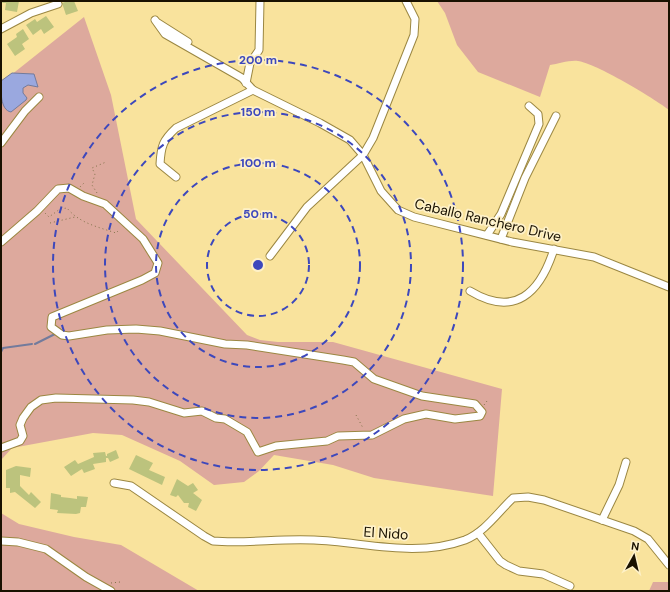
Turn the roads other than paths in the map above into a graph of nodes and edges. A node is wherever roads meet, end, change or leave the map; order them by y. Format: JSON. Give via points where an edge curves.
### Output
{"nodes":[{"id":1,"x":260,"y":1,"type":"edge"},
{"id":2,"x":406,"y":1,"type":"edge"},
{"id":3,"x":58,"y":4,"type":"dead end"},
{"id":4,"x":155,"y":20,"type":"dead end"},
{"id":5,"x":1,"y":29,"type":"edge"},
{"id":6,"x":244,"y":81,"type":"junction"},
{"id":7,"x":253,"y":90,"type":"junction"},
{"id":8,"x":39,"y":96,"type":"dead end"},
{"id":9,"x":529,"y":106,"type":"dead end"},
{"id":10,"x":556,"y":116,"type":"dead end"},
{"id":11,"x":1,"y":143,"type":"edge"},
{"id":12,"x":363,"y":155,"type":"junction"},
{"id":13,"x":176,"y":177,"type":"dead end"},
{"id":14,"x":487,"y":235,"type":"junction"},
{"id":15,"x":501,"y":239,"type":"junction"},
{"id":16,"x":1,"y":242,"type":"edge"},
{"id":17,"x":554,"y":249,"type":"junction"},
{"id":18,"x":270,"y":256,"type":"dead end"},
{"id":19,"x":669,"y":287,"type":"edge"},
{"id":20,"x":470,"y":292,"type":"dead end"},
{"id":21,"x":1,"y":448,"type":"edge"},
{"id":22,"x":626,"y":462,"type":"dead end"},
{"id":23,"x":114,"y":483,"type":"dead end"},
{"id":24,"x":602,"y":520,"type":"junction"},
{"id":25,"x":478,"y":533,"type":"junction"},
{"id":26,"x":1,"y":541,"type":"edge"},
{"id":27,"x":669,"y":565,"type":"edge"},
{"id":28,"x":570,"y":586,"type":"dead end"},
{"id":29,"x":109,"y":589,"type":"edge"}],
"edges":[{"from":1,"to":6,"type":"street","via":[[259,50],[250,64]]},
{"from":2,"to":12,"type":"street","via":[[414,19],[414,35],[373,138]]},
{"from":3,"to":5,"type":"street","via":[[31,13]]},
{"from":4,"to":6,"type":"street","name":"Caballo Ranchero Drive","via":[[165,34]]},
{"from":6,"to":7,"type":"street","name":"Caballo Ranchero Drive"},
{"from":7,"to":12,"type":"street","name":"Caballo Ranchero Drive","via":[[339,133],[353,142]]},
{"from":7,"to":13,"type":"street","via":[[176,128],[168,136],[161,148],[160,164]]},
{"from":8,"to":11,"type":"street"},
{"from":9,"to":14,"type":"street","via":[[538,114],[539,124],[501,214]]},
{"from":10,"to":15,"type":"street","via":[[525,178]]},
{"from":12,"to":14,"type":"street","name":"Caballo Ranchero Drive","via":[[381,191],[398,210],[414,217]]},
{"from":12,"to":18,"type":"street","via":[[307,207]]},
{"from":14,"to":15,"type":"street","name":"Caballo Ranchero Drive"},
{"from":15,"to":17,"type":"street","name":"Caballo Ranchero Drive"},
{"from":16,"to":21,"type":"street","via":[[40,208],[56,190],[61,187],[69,188],[105,204],[137,232],[158,261],[157,270],[150,276],[116,292],[56,314],[50,322],[55,332],[69,336],[107,330],[160,331],[225,344],[247,345],[354,362],[374,378],[422,396],[475,404],[482,411],[480,416],[455,419],[420,415],[404,419],[372,435],[338,436],[326,441],[276,446],[258,452],[243,428],[202,412],[184,413],[149,402],[133,400],[56,398],[41,400],[31,407],[20,425],[23,436],[20,441]]},
{"from":17,"to":19,"type":"street","name":"Caballo Ranchero Drive","via":[[594,257]]},
{"from":17,"to":20,"type":"street","via":[[540,279],[529,293],[517,301],[493,302]]},
{"from":22,"to":24,"type":"street","via":[[619,485]]},
{"from":23,"to":25,"type":"street","name":"El Nido","via":[[131,486],[213,541],[315,540],[404,548],[446,544],[465,540]]},
{"from":24,"to":25,"type":"street","name":"El Nido","via":[[544,500],[513,498]]},
{"from":24,"to":27,"type":"street","name":"El Nido","via":[[634,531],[648,539]]},
{"from":25,"to":28,"type":"street","via":[[506,565],[519,571],[542,574]]},
{"from":26,"to":29,"type":"street","via":[[46,549],[86,577]]}]}
